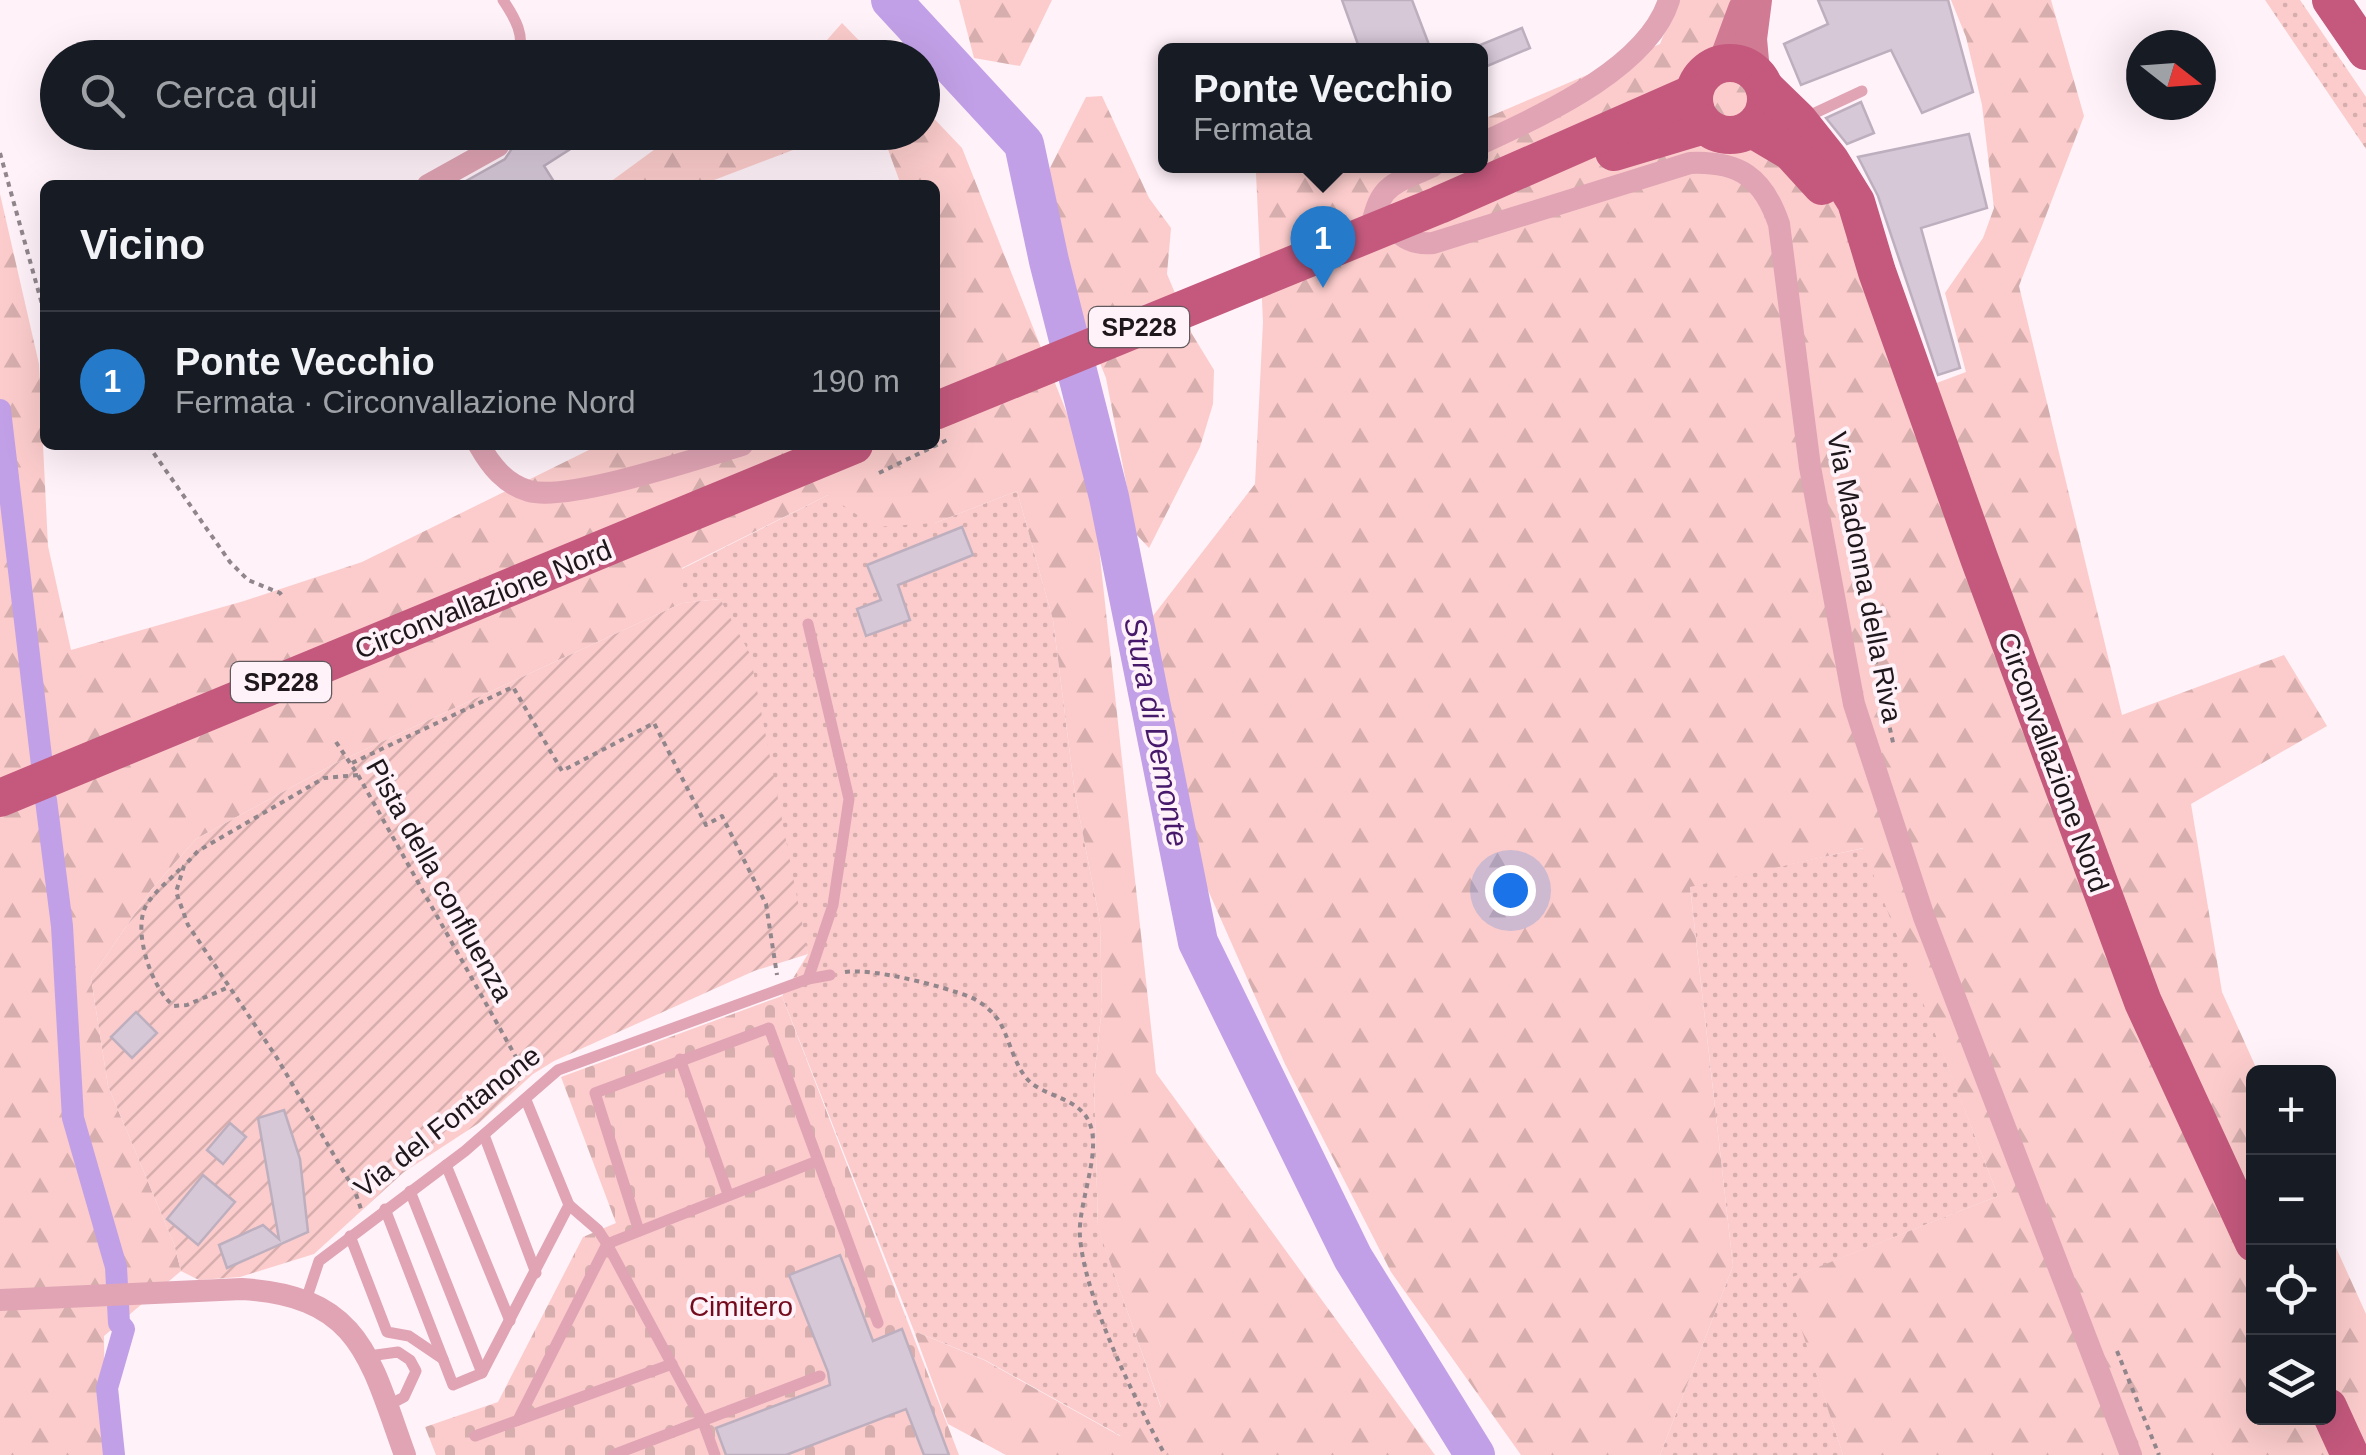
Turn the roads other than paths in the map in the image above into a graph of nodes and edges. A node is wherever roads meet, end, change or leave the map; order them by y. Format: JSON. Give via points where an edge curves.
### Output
{"nodes":[{"id":1,"x":503,"y":0,"type":"edge"},
{"id":2,"x":1669,"y":0,"type":"edge"},
{"id":3,"x":1745,"y":0,"type":"edge"},
{"id":4,"x":1756,"y":0,"type":"edge"},
{"id":5,"x":2331,"y":0,"type":"edge"},
{"id":6,"x":521,"y":40,"type":"edge"},
{"id":7,"x":2366,"y":51,"type":"edge"},
{"id":8,"x":1748,"y":74,"type":"junction"},
{"id":9,"x":1862,"y":90,"type":"dead end"},
{"id":10,"x":1699,"y":109,"type":"junction"},
{"id":11,"x":1799,"y":121,"type":"junction"},
{"id":12,"x":1756,"y":131,"type":"junction"},
{"id":13,"x":1488,"y":140,"type":"edge"},
{"id":14,"x":484,"y":150,"type":"edge"},
{"id":15,"x":1418,"y":173,"type":"edge"},
{"id":16,"x":436,"y":180,"type":"edge"},
{"id":17,"x":1379,"y":229,"type":"junction"},
{"id":18,"x":1877,"y":272,"type":"junction"},
{"id":19,"x":944,"y":401,"type":"edge"},
{"id":20,"x":482,"y":450,"type":"edge"},
{"id":21,"x":726,"y":450,"type":"edge"},
{"id":22,"x":842,"y":450,"type":"edge"},
{"id":23,"x":808,"y":624,"type":"dead end"},
{"id":24,"x":0,"y":798,"type":"edge"},
{"id":25,"x":830,"y":975,"type":"road end"},
{"id":26,"x":808,"y":980,"type":"junction"},
{"id":27,"x":680,"y":1059,"type":"junction"},
{"id":28,"x":531,"y":1096,"type":"junction"},
{"id":29,"x":484,"y":1136,"type":"junction"},
{"id":30,"x":817,"y":1162,"type":"junction"},
{"id":31,"x":446,"y":1165,"type":"junction"},
{"id":32,"x":410,"y":1191,"type":"junction"},
{"id":33,"x":728,"y":1194,"type":"junction"},
{"id":34,"x":570,"y":1205,"type":"junction"},
{"id":35,"x":385,"y":1209,"type":"junction"},
{"id":36,"x":2246,"y":1226,"type":"edge"},
{"id":37,"x":639,"y":1230,"type":"junction"},
{"id":38,"x":350,"y":1236,"type":"junction"},
{"id":39,"x":607,"y":1244,"type":"junction"},
{"id":40,"x":536,"y":1273,"type":"junction"},
{"id":41,"x":0,"y":1300,"type":"edge"},
{"id":42,"x":306,"y":1300,"type":"junction"},
{"id":43,"x":510,"y":1321,"type":"junction"},
{"id":44,"x":878,"y":1323,"type":"dead end"},
{"id":45,"x":368,"y":1356,"type":"junction"},
{"id":46,"x":443,"y":1358,"type":"junction"},
{"id":47,"x":672,"y":1364,"type":"junction"},
{"id":48,"x":482,"y":1372,"type":"junction"},
{"id":49,"x":820,"y":1376,"type":"dead end"},
{"id":50,"x":388,"y":1406,"type":"junction"},
{"id":51,"x":518,"y":1420,"type":"junction"},
{"id":52,"x":703,"y":1422,"type":"junction"},
{"id":53,"x":2336,"y":1424,"type":"edge"},
{"id":54,"x":475,"y":1436,"type":"dead end"},
{"id":55,"x":405,"y":1455,"type":"edge"},
{"id":56,"x":614,"y":1455,"type":"edge"},
{"id":57,"x":715,"y":1455,"type":"edge"},
{"id":58,"x":2131,"y":1455,"type":"edge"},
{"id":59,"x":2350,"y":1455,"type":"edge"}],
"edges":[{"from":1,"to":6,"type":"lane","via":[[517,19]]},
{"from":2,"to":13,"type":"street","via":[[1652,37],[1633,57]]},
{"from":3,"to":8,"type":"main road"},
{"from":4,"to":8,"type":"main road"},
{"from":5,"to":7,"type":"main road"},
{"from":8,"to":10,"type":"main road","via":[[1704,73]]},
{"from":8,"to":11,"type":"main road","name":"Circonvallazione Nord"},
{"from":8,"to":12,"type":"main road","via":[[1765,111]]},
{"from":9,"to":11,"type":"lane"},
{"from":10,"to":12,"type":"main road","via":[[1712,131]]},
{"from":10,"to":17,"type":"main road"},
{"from":11,"to":12,"type":"street","via":[[1780,132]]},
{"from":11,"to":18,"type":"main road","name":"Circonvallazione Nord","via":[[1856,202]]},
{"from":12,"to":18,"type":"main road","name":"Circonvallazione Nord","via":[[1814,174]]},
{"from":14,"to":16,"type":"street"},
{"from":15,"to":17,"type":"street","via":[[1388,186],[1376,203]]},
{"from":17,"to":19,"type":"main road","number":"SP228"},
{"from":17,"to":58,"type":"street","name":"Via Madonna della Riva","via":[[1432,243],[1690,163],[1737,168],[1772,202],[1810,467],[1854,704],[1924,917]]},
{"from":18,"to":36,"type":"main road","name":"Circonvallazione Nord","via":[[2143,1002]]},
{"from":20,"to":21,"type":"street","via":[[510,483],[550,494]]},
{"from":22,"to":24,"type":"main road","name":"Circonvallazione Nord","number":"SP228"},
{"from":23,"to":26,"type":"lane","via":[[850,799],[833,905]]},
{"from":25,"to":26,"type":"lane","name":"Via del Fontanone"},
{"from":26,"to":28,"type":"lane","name":"Via del Fontanone","via":[[558,1070]]},
{"from":27,"to":30,"type":"lane","via":[[768,1028]]},
{"from":27,"to":33,"type":"lane"},
{"from":27,"to":37,"type":"lane","via":[[595,1093]]},
{"from":28,"to":29,"type":"lane","name":"Via del Fontanone"},
{"from":28,"to":34,"type":"lane"},
{"from":29,"to":31,"type":"lane","name":"Via del Fontanone"},
{"from":29,"to":40,"type":"lane"},
{"from":30,"to":33,"type":"lane"},
{"from":30,"to":44,"type":"lane"},
{"from":31,"to":32,"type":"lane","name":"Via del Fontanone"},
{"from":31,"to":43,"type":"lane"},
{"from":32,"to":35,"type":"lane","name":"Via del Fontanone"},
{"from":32,"to":48,"type":"lane"},
{"from":33,"to":37,"type":"lane"},
{"from":34,"to":39,"type":"lane"},
{"from":34,"to":40,"type":"lane"},
{"from":35,"to":38,"type":"lane","name":"Via del Fontanone"},
{"from":35,"to":46,"type":"lane"},
{"from":37,"to":39,"type":"lane"},
{"from":38,"to":42,"type":"lane","name":"Via del Fontanone","via":[[319,1261]]},
{"from":38,"to":46,"type":"lane","via":[[387,1332],[409,1336]]},
{"from":39,"to":47,"type":"lane"},
{"from":39,"to":51,"type":"lane"},
{"from":40,"to":43,"type":"lane"},
{"from":41,"to":42,"type":"street","via":[[242,1288]]},
{"from":42,"to":45,"type":"street","via":[[333,1315]]},
{"from":43,"to":48,"type":"lane"},
{"from":45,"to":50,"type":"street"},
{"from":45,"to":50,"type":"lane","via":[[398,1352],[416,1371],[404,1397]]},
{"from":46,"to":48,"type":"lane","via":[[453,1384]]},
{"from":47,"to":51,"type":"lane"},
{"from":47,"to":52,"type":"lane"},
{"from":49,"to":52,"type":"lane"},
{"from":50,"to":55,"type":"street"},
{"from":51,"to":54,"type":"lane"},
{"from":52,"to":56,"type":"lane"},
{"from":52,"to":57,"type":"lane"},
{"from":53,"to":59,"type":"main road"}]}
